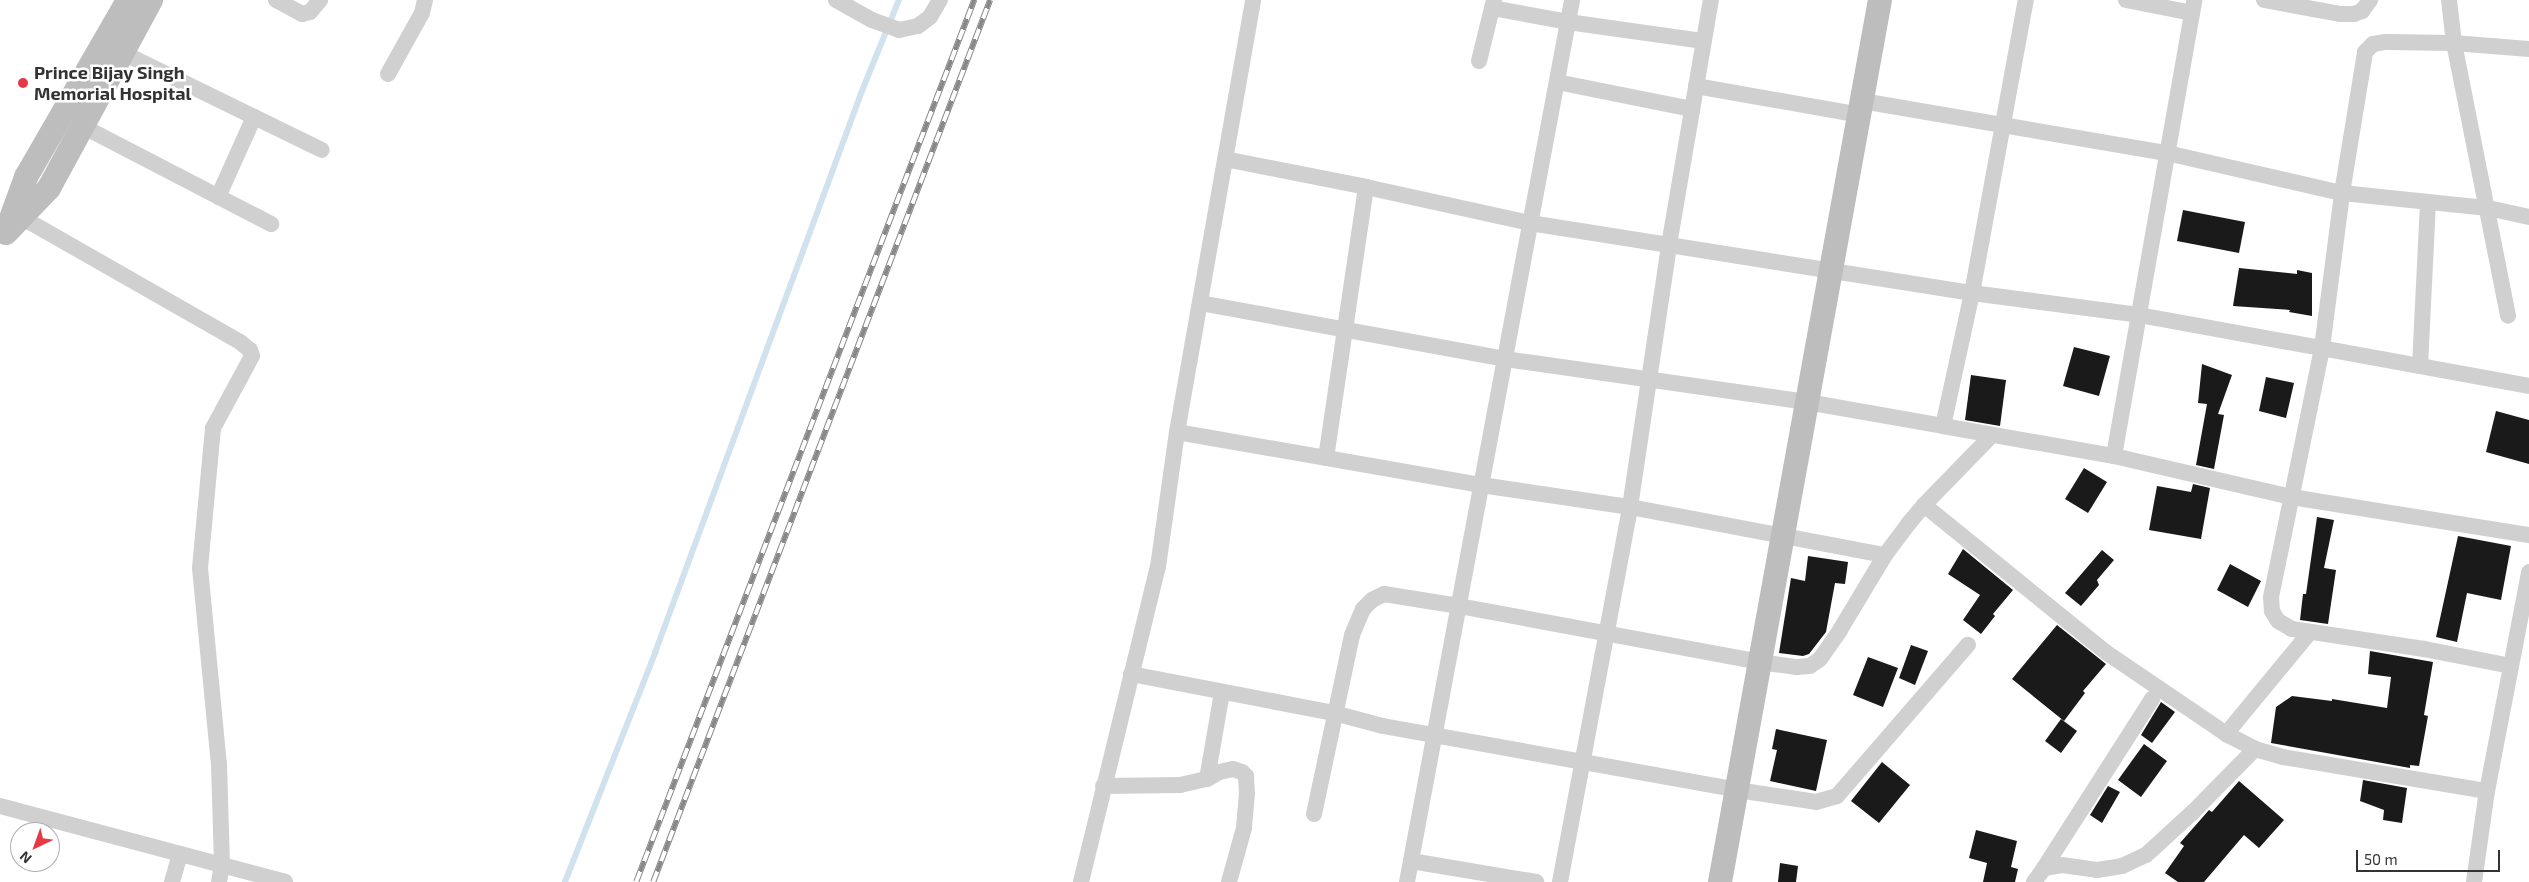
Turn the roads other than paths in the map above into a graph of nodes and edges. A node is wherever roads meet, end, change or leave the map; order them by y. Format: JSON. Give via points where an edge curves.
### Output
{"nodes":[{"id":1,"x":128,"y":0,"type":"edge"},
{"id":2,"x":151,"y":0,"type":"edge"},
{"id":3,"x":276,"y":0,"type":"edge"},
{"id":4,"x":320,"y":0,"type":"edge"},
{"id":5,"x":425,"y":0,"type":"edge"},
{"id":6,"x":836,"y":0,"type":"edge"},
{"id":7,"x":940,"y":0,"type":"edge"},
{"id":8,"x":1253,"y":0,"type":"edge"},
{"id":9,"x":1572,"y":0,"type":"edge"},
{"id":10,"x":1711,"y":0,"type":"edge"},
{"id":11,"x":1880,"y":0,"type":"edge"},
{"id":12,"x":2026,"y":0,"type":"edge"},
{"id":13,"x":2126,"y":0,"type":"edge"},
{"id":14,"x":2264,"y":0,"type":"edge"},
{"id":15,"x":2370,"y":0,"type":"edge"},
{"id":16,"x":2449,"y":0,"type":"edge"},
{"id":17,"x":1493,"y":4,"type":"edge"},
{"id":18,"x":2193,"y":7,"type":"edge"},
{"id":19,"x":1568,"y":22,"type":"junction"},
{"id":20,"x":1704,"y":41,"type":"junction"},
{"id":21,"x":2454,"y":43,"type":"junction"},
{"id":22,"x":2529,"y":49,"type":"edge"},
{"id":23,"x":123,"y":53,"type":"junction"},
{"id":24,"x":1479,"y":61,"type":"dead end"},
{"id":25,"x":388,"y":74,"type":"dead end"},
{"id":26,"x":1557,"y":82,"type":"junction"},
{"id":27,"x":1696,"y":86,"type":"junction"},
{"id":28,"x":1861,"y":108,"type":"junction"},
{"id":29,"x":1692,"y":109,"type":"junction"},
{"id":30,"x":254,"y":117,"type":"junction"},
{"id":31,"x":2004,"y":126,"type":"junction"},
{"id":32,"x":84,"y":127,"type":"junction"},
{"id":33,"x":322,"y":150,"type":"dead end"},
{"id":34,"x":2167,"y":153,"type":"junction"},
{"id":35,"x":1225,"y":159,"type":"junction"},
{"id":36,"x":1366,"y":187,"type":"junction"},
{"id":37,"x":2342,"y":193,"type":"junction"},
{"id":38,"x":218,"y":197,"type":"junction"},
{"id":39,"x":2428,"y":204,"type":"junction"},
{"id":40,"x":2488,"y":208,"type":"junction"},
{"id":41,"x":2529,"y":217,"type":"edge"},
{"id":42,"x":1530,"y":223,"type":"junction"},
{"id":43,"x":271,"y":224,"type":"dead end"},
{"id":44,"x":9,"y":231,"type":"edge"},
{"id":45,"x":1669,"y":245,"type":"junction"},
{"id":46,"x":1830,"y":271,"type":"junction"},
{"id":47,"x":1972,"y":293,"type":"junction"},
{"id":48,"x":1200,"y":304,"type":"junction"},
{"id":49,"x":2139,"y":315,"type":"junction"},
{"id":50,"x":2508,"y":316,"type":"dead end"},
{"id":51,"x":1345,"y":328,"type":"junction"},
{"id":52,"x":2322,"y":348,"type":"junction"},
{"id":53,"x":1505,"y":359,"type":"junction"},
{"id":54,"x":2420,"y":366,"type":"junction"},
{"id":55,"x":1647,"y":381,"type":"junction"},
{"id":56,"x":2529,"y":386,"type":"edge"},
{"id":57,"x":1807,"y":402,"type":"junction"},
{"id":58,"x":1943,"y":426,"type":"junction"},
{"id":59,"x":1177,"y":432,"type":"junction"},
{"id":60,"x":1992,"y":435,"type":"junction"},
{"id":61,"x":2114,"y":456,"type":"junction"},
{"id":62,"x":1326,"y":458,"type":"junction"},
{"id":63,"x":1481,"y":485,"type":"junction"},
{"id":64,"x":2291,"y":497,"type":"junction"},
{"id":65,"x":1924,"y":505,"type":"junction"},
{"id":66,"x":1630,"y":507,"type":"junction"},
{"id":67,"x":2529,"y":535,"type":"edge"},
{"id":68,"x":1783,"y":536,"type":"junction"},
{"id":69,"x":1885,"y":555,"type":"junction"},
{"id":70,"x":2529,"y":572,"type":"edge"},
{"id":71,"x":1459,"y":606,"type":"junction"},
{"id":72,"x":2310,"y":632,"type":"junction"},
{"id":73,"x":1607,"y":634,"type":"junction"},
{"id":74,"x":1968,"y":645,"type":"dead end"},
{"id":75,"x":1760,"y":662,"type":"junction"},
{"id":76,"x":2511,"y":666,"type":"junction"},
{"id":77,"x":1131,"y":674,"type":"junction"},
{"id":78,"x":1222,"y":692,"type":"junction"},
{"id":79,"x":2152,"y":699,"type":"dead end"},
{"id":80,"x":1334,"y":713,"type":"junction"},
{"id":81,"x":2226,"y":734,"type":"junction"},
{"id":82,"x":1434,"y":735,"type":"junction"},
{"id":83,"x":2255,"y":748,"type":"junction"},
{"id":84,"x":1583,"y":762,"type":"junction"},
{"id":85,"x":1207,"y":779,"type":"junction"},
{"id":86,"x":1103,"y":786,"type":"junction"},
{"id":87,"x":1737,"y":790,"type":"junction"},
{"id":88,"x":2487,"y":791,"type":"junction"},
{"id":89,"x":0,"y":806,"type":"edge"},
{"id":90,"x":1314,"y":814,"type":"dead end"},
{"id":91,"x":180,"y":854,"type":"junction"},
{"id":92,"x":1411,"y":861,"type":"junction"},
{"id":93,"x":222,"y":865,"type":"junction"},
{"id":94,"x":2044,"y":868,"type":"junction"},
{"id":95,"x":172,"y":882,"type":"edge"},
{"id":96,"x":219,"y":882,"type":"edge"},
{"id":97,"x":285,"y":882,"type":"edge"},
{"id":98,"x":1080,"y":882,"type":"edge"},
{"id":99,"x":1229,"y":882,"type":"edge"},
{"id":100,"x":1407,"y":882,"type":"edge"},
{"id":101,"x":1536,"y":882,"type":"edge"},
{"id":102,"x":1560,"y":882,"type":"edge"},
{"id":103,"x":1720,"y":882,"type":"edge"},
{"id":104,"x":2034,"y":882,"type":"edge"},
{"id":105,"x":2474,"y":882,"type":"edge"}],
"edges":[{"from":1,"to":44,"type":"street","via":[[26,178]]},
{"from":2,"to":23,"type":"street"},
{"from":3,"to":4,"type":"street","via":[[302,14],[310,12]]},
{"from":5,"to":25,"type":"street","via":[[422,12]]},
{"from":6,"to":7,"type":"street","via":[[872,20],[899,30],[918,26],[930,17]]},
{"from":8,"to":35,"type":"street"},
{"from":9,"to":19,"type":"street"},
{"from":10,"to":20,"type":"street"},
{"from":11,"to":28,"type":"street"},
{"from":12,"to":31,"type":"street"},
{"from":13,"to":18,"type":"street"},
{"from":14,"to":15,"type":"street","via":[[2354,14],[2362,11]]},
{"from":16,"to":21,"type":"street"},
{"from":17,"to":19,"type":"street"},
{"from":17,"to":24,"type":"street"},
{"from":18,"to":34,"type":"street"},
{"from":19,"to":20,"type":"street"},
{"from":19,"to":26,"type":"street"},
{"from":20,"to":27,"type":"street"},
{"from":21,"to":22,"type":"street"},
{"from":21,"to":37,"type":"street","via":[[2386,42],[2373,44],[2365,52]]},
{"from":21,"to":40,"type":"street"},
{"from":23,"to":30,"type":"street"},
{"from":23,"to":32,"type":"street"},
{"from":26,"to":29,"type":"street"},
{"from":26,"to":42,"type":"street"},
{"from":27,"to":28,"type":"street"},
{"from":27,"to":29,"type":"street"},
{"from":28,"to":31,"type":"street"},
{"from":28,"to":46,"type":"street"},
{"from":29,"to":45,"type":"street"},
{"from":30,"to":33,"type":"street"},
{"from":30,"to":38,"type":"street"},
{"from":31,"to":34,"type":"street"},
{"from":31,"to":47,"type":"street"},
{"from":32,"to":38,"type":"street"},
{"from":32,"to":44,"type":"street","via":[[49,188]]},
{"from":34,"to":37,"type":"street"},
{"from":34,"to":49,"type":"street"},
{"from":35,"to":36,"type":"street"},
{"from":35,"to":48,"type":"street"},
{"from":36,"to":42,"type":"street"},
{"from":36,"to":51,"type":"street"},
{"from":37,"to":39,"type":"street"},
{"from":37,"to":52,"type":"street"},
{"from":38,"to":43,"type":"street"},
{"from":39,"to":40,"type":"street"},
{"from":39,"to":54,"type":"street"},
{"from":40,"to":41,"type":"street"},
{"from":40,"to":50,"type":"street"},
{"from":42,"to":45,"type":"street"},
{"from":42,"to":53,"type":"street"},
{"from":44,"to":93,"type":"street","via":[[240,342],[250,350],[252,356],[213,428],[200,568],[219,764]]},
{"from":45,"to":46,"type":"street"},
{"from":45,"to":55,"type":"street"},
{"from":46,"to":47,"type":"street"},
{"from":46,"to":57,"type":"street"},
{"from":47,"to":49,"type":"street"},
{"from":47,"to":58,"type":"street"},
{"from":48,"to":51,"type":"street"},
{"from":48,"to":59,"type":"street"},
{"from":49,"to":52,"type":"street"},
{"from":49,"to":61,"type":"street"},
{"from":51,"to":53,"type":"street"},
{"from":51,"to":62,"type":"street"},
{"from":52,"to":54,"type":"street"},
{"from":52,"to":64,"type":"street"},
{"from":53,"to":55,"type":"street"},
{"from":53,"to":63,"type":"street"},
{"from":54,"to":56,"type":"street"},
{"from":55,"to":57,"type":"street"},
{"from":55,"to":66,"type":"street"},
{"from":57,"to":58,"type":"street"},
{"from":57,"to":68,"type":"street"},
{"from":58,"to":60,"type":"street"},
{"from":59,"to":62,"type":"street"},
{"from":59,"to":77,"type":"street","via":[[1158,567]]},
{"from":60,"to":61,"type":"street"},
{"from":60,"to":65,"type":"street"},
{"from":61,"to":64,"type":"street"},
{"from":62,"to":63,"type":"street"},
{"from":63,"to":66,"type":"street"},
{"from":63,"to":71,"type":"street"},
{"from":64,"to":67,"type":"street"},
{"from":64,"to":72,"type":"street","via":[[2271,597],[2272,611],[2278,621],[2292,629]]},
{"from":65,"to":69,"type":"street"},
{"from":65,"to":81,"type":"street","via":[[2107,653]]},
{"from":66,"to":68,"type":"street"},
{"from":66,"to":73,"type":"street"},
{"from":68,"to":69,"type":"street"},
{"from":68,"to":75,"type":"street"},
{"from":69,"to":75,"type":"street","via":[[1820,659],[1810,666],[1797,667]]},
{"from":70,"to":76,"type":"street"},
{"from":71,"to":73,"type":"street"},
{"from":71,"to":80,"type":"street","via":[[1384,594],[1372,600],[1363,609],[1352,635]]},
{"from":71,"to":82,"type":"street"},
{"from":72,"to":76,"type":"street"},
{"from":72,"to":81,"type":"street"},
{"from":73,"to":75,"type":"street"},
{"from":73,"to":84,"type":"street"},
{"from":74,"to":87,"type":"street","via":[[1837,796],[1816,802]]},
{"from":75,"to":87,"type":"street"},
{"from":76,"to":88,"type":"street"},
{"from":77,"to":78,"type":"street"},
{"from":77,"to":86,"type":"street"},
{"from":78,"to":80,"type":"street"},
{"from":78,"to":85,"type":"street"},
{"from":79,"to":94,"type":"street"},
{"from":80,"to":82,"type":"street"},
{"from":80,"to":90,"type":"street"},
{"from":81,"to":83,"type":"street"},
{"from":82,"to":84,"type":"street"},
{"from":82,"to":92,"type":"street"},
{"from":83,"to":88,"type":"street","via":[[2283,757]]},
{"from":83,"to":94,"type":"street","via":[[2146,855],[2122,866],[2097,870],[2062,865]]},
{"from":84,"to":87,"type":"street"},
{"from":84,"to":102,"type":"street"},
{"from":85,"to":86,"type":"street","via":[[1180,785]]},
{"from":85,"to":99,"type":"street","via":[[1233,769],[1246,776],[1244,828]]},
{"from":86,"to":98,"type":"street"},
{"from":87,"to":103,"type":"street"},
{"from":88,"to":105,"type":"street"},
{"from":89,"to":91,"type":"street"},
{"from":91,"to":93,"type":"street"},
{"from":91,"to":95,"type":"street"},
{"from":92,"to":100,"type":"street"},
{"from":92,"to":101,"type":"street"},
{"from":93,"to":96,"type":"street"},
{"from":93,"to":97,"type":"street"},
{"from":94,"to":104,"type":"street"}]}
